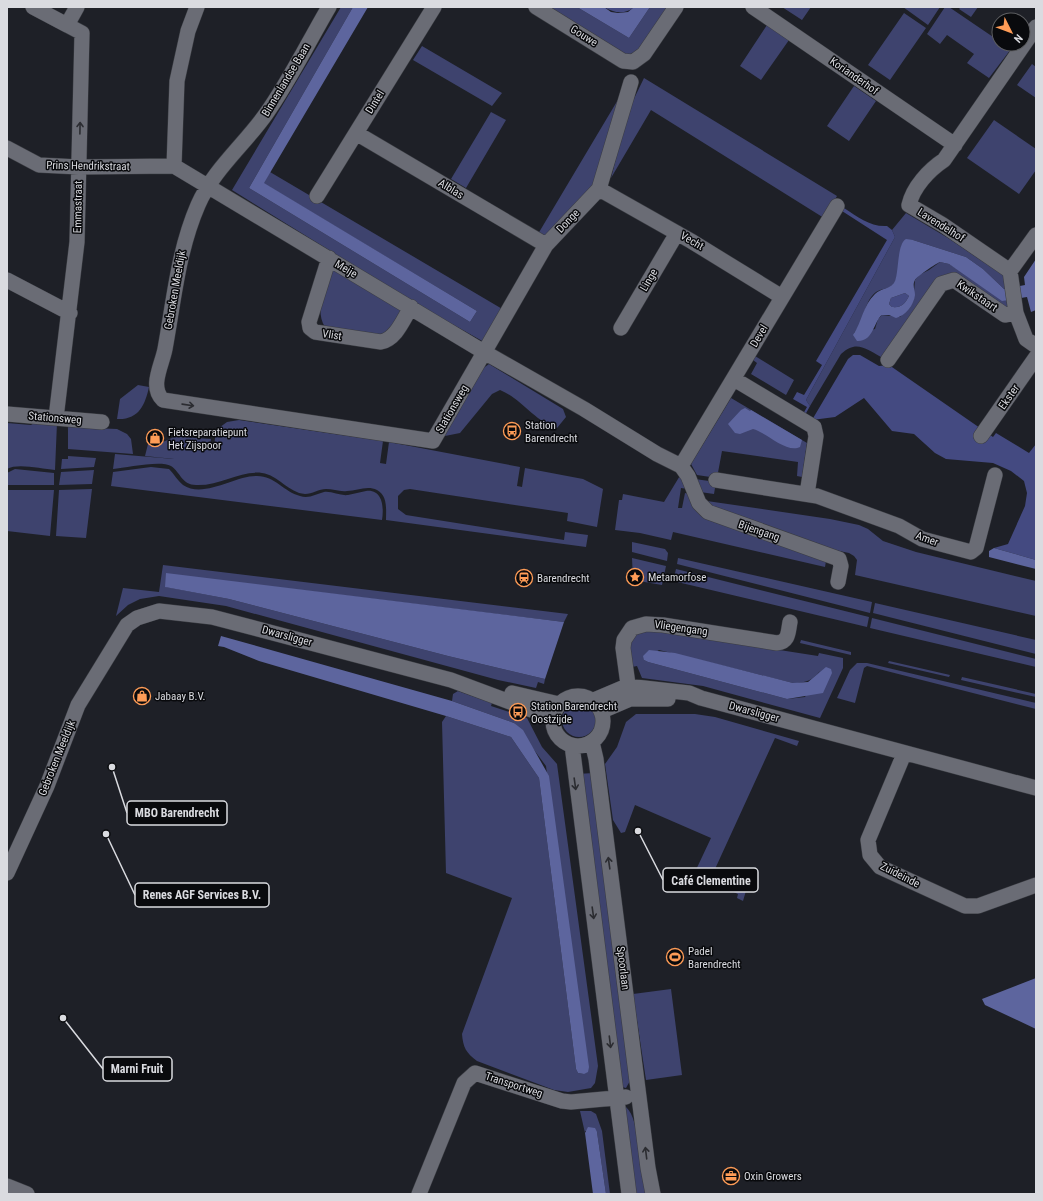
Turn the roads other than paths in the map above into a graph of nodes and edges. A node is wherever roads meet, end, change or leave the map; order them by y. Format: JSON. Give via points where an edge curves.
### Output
{"nodes":[{"id":1,"x":32,"y":7,"type":"edge"},
{"id":2,"x":77,"y":7,"type":"edge"},
{"id":3,"x":197,"y":7,"type":"edge"},
{"id":4,"x":329,"y":7,"type":"edge"},
{"id":5,"x":434,"y":7,"type":"edge"},
{"id":6,"x":536,"y":7,"type":"edge"},
{"id":7,"x":676,"y":7,"type":"edge"},
{"id":8,"x":753,"y":7,"type":"edge"},
{"id":9,"x":67,"y":26,"type":"junction"},
{"id":10,"x":1033,"y":31,"type":"edge"},
{"id":11,"x":631,"y":82,"type":"dead end"},
{"id":12,"x":356,"y":133,"type":"junction"},
{"id":13,"x":955,"y":145,"type":"junction"},
{"id":14,"x":7,"y":148,"type":"edge"},
{"id":15,"x":174,"y":166,"type":"junction"},
{"id":16,"x":79,"y":167,"type":"junction"},
{"id":17,"x":207,"y":186,"type":"junction"},
{"id":18,"x":599,"y":189,"type":"junction"},
{"id":19,"x":317,"y":196,"type":"dead end"},
{"id":20,"x":837,"y":206,"type":"dead end"},
{"id":21,"x":677,"y":233,"type":"junction"},
{"id":22,"x":1036,"y":235,"type":"edge"},
{"id":23,"x":546,"y":245,"type":"junction"},
{"id":24,"x":329,"y":258,"type":"junction"},
{"id":25,"x":1012,"y":278,"type":"junction"},
{"id":26,"x":7,"y":280,"type":"edge"},
{"id":27,"x":782,"y":297,"type":"junction"},
{"id":28,"x":411,"y":307,"type":"junction"},
{"id":29,"x":1016,"y":307,"type":"junction"},
{"id":30,"x":70,"y":313,"type":"junction"},
{"id":31,"x":621,"y":328,"type":"dead end"},
{"id":32,"x":1036,"y":346,"type":"edge"},
{"id":33,"x":484,"y":352,"type":"junction"},
{"id":34,"x":1036,"y":357,"type":"edge"},
{"id":35,"x":888,"y":360,"type":"dead end"},
{"id":36,"x":734,"y":379,"type":"junction"},
{"id":37,"x":159,"y":396,"type":"joint"},
{"id":38,"x":7,"y":414,"type":"edge"},
{"id":39,"x":56,"y":418,"type":"junction"},
{"id":40,"x":102,"y":422,"type":"dead end"},
{"id":41,"x":981,"y":436,"type":"dead end"},
{"id":42,"x":681,"y":466,"type":"junction"},
{"id":43,"x":995,"y":474,"type":"dead end"},
{"id":44,"x":716,"y":480,"type":"dead end"},
{"id":45,"x":807,"y":494,"type":"junction"},
{"id":46,"x":838,"y":582,"type":"dead end"},
{"id":47,"x":790,"y":622,"type":"dead end"},
{"id":48,"x":114,"y":647,"type":"joint"},
{"id":49,"x":628,"y":693,"type":"junction"},
{"id":50,"x":598,"y":706,"type":"junction"},
{"id":51,"x":556,"y":711,"type":"junction"},
{"id":52,"x":592,"y":742,"type":"junction"},
{"id":53,"x":572,"y":745,"type":"junction"},
{"id":54,"x":904,"y":754,"type":"junction"},
{"id":55,"x":1036,"y":788,"type":"edge"},
{"id":56,"x":7,"y":873,"type":"edge"},
{"id":57,"x":1036,"y":885,"type":"edge"},
{"id":58,"x":639,"y":1096,"type":"junction"},
{"id":59,"x":617,"y":1098,"type":"junction"},
{"id":60,"x":7,"y":1186,"type":"edge"},
{"id":61,"x":27,"y":1194,"type":"edge"},
{"id":62,"x":419,"y":1194,"type":"edge"},
{"id":63,"x":629,"y":1194,"type":"edge"},
{"id":64,"x":652,"y":1194,"type":"edge"}],
"edges":[{"from":1,"to":9,"type":"street"},
{"from":2,"to":9,"type":"street"},
{"from":3,"to":15,"type":"street","via":[[188,31],[177,81]]},
{"from":4,"to":17,"type":"street","name":"Binnenlandse Baan","via":[[266,114]]},
{"from":5,"to":12,"type":"street","name":"Dintel"},
{"from":6,"to":7,"type":"street","name":"Gouwe","via":[[623,61],[633,62],[644,54]]},
{"from":8,"to":13,"type":"street","name":"Korianderhof"},
{"from":16,"to":9,"type":"street","name":"Emmastraat","one_way":true,"via":[[82,33]]},
{"from":10,"to":13,"type":"street","name":"Lavendelhof"},
{"from":11,"to":18,"type":"street","name":"Donge"},
{"from":12,"to":19,"type":"street","name":"Dintel"},
{"from":12,"to":23,"type":"street","name":"Alblas"},
{"from":13,"to":25,"type":"street","name":"Lavendelhof","via":[[944,160],[930,170],[909,205],[943,225]]},
{"from":14,"to":16,"type":"street","name":"Prins Hendrikstraat","via":[[39,165]]},
{"from":15,"to":16,"type":"street","name":"Prins Hendrikstraat"},
{"from":15,"to":17,"type":"street","name":"Meije"},
{"from":16,"to":30,"type":"street","name":"Emmastraat","via":[[77,242]]},
{"from":17,"to":24,"type":"street","name":"Meije"},
{"from":17,"to":37,"type":"street","name":"Gebroken Meeldijk","via":[[181,252],[165,351],[156,386]]},
{"from":18,"to":21,"type":"street","name":"Vecht"},
{"from":18,"to":23,"type":"street","name":"Donge"},
{"from":20,"to":27,"type":"street","name":"Devel"},
{"from":21,"to":27,"type":"street","name":"Vecht"},
{"from":21,"to":31,"type":"street","name":"Linge"},
{"from":22,"to":25,"type":"street"},
{"from":23,"to":33,"type":"street","name":"Donge"},
{"from":24,"to":28,"type":"street","name":"Meije"},
{"from":24,"to":28,"type":"street","name":"Vlist","via":[[309,322],[310,328],[315,332],[386,341],[393,336]]},
{"from":25,"to":29,"type":"street"},
{"from":26,"to":30,"type":"street"},
{"from":27,"to":36,"type":"street","name":"Devel"},
{"from":28,"to":33,"type":"street","name":"Meije"},
{"from":29,"to":32,"type":"street","via":[[1026,339]]},
{"from":29,"to":35,"type":"street","name":"Kwikstaart","via":[[1005,316],[954,280],[941,284]]},
{"from":30,"to":39,"type":"street","name":"Emmastraat"},
{"from":37,"to":33,"type":"street","name":"Stationsweg","one_way":true,"via":[[169,402],[433,441]]},
{"from":33,"to":42,"type":"street"},
{"from":34,"to":41,"type":"street","name":"Ekster"},
{"from":36,"to":42,"type":"street","name":"Devel"},
{"from":36,"to":45,"type":"street","via":[[814,427],[816,436]]},
{"from":38,"to":39,"type":"street","name":"Stationsweg"},
{"from":39,"to":40,"type":"street","name":"Stationsweg"},
{"from":42,"to":46,"type":"street","name":"Bijengang","via":[[702,508],[717,516],[839,559],[841,566]]},
{"from":43,"to":45,"type":"street","name":"Amer","via":[[976,548],[972,552],[922,539],[899,526]]},
{"from":44,"to":45,"type":"street","name":"Amer"},
{"from":47,"to":49,"type":"street","name":"Vliegengang","via":[[785,640],[778,643],[663,625],[638,625],[632,628],[624,640]]},
{"from":48,"to":51,"type":"street","name":"Dwarsligger","via":[[127,625],[137,618],[159,611],[181,612],[238,623],[472,687],[496,689]]},
{"from":48,"to":56,"type":"street","name":"Gebroken Meeldijk","via":[[78,705],[47,786]]},
{"from":49,"to":50,"type":"street","name":"Dwarsligger"},
{"from":49,"to":54,"type":"street","name":"Dwarsligger","via":[[690,693],[700,698]]},
{"from":50,"to":51,"type":"street","via":[[583,695],[576,695],[565,699]]},
{"from":50,"to":52,"type":"street","via":[[604,717],[603,728]]},
{"from":51,"to":53,"type":"street","via":[[557,735]]},
{"from":52,"to":53,"type":"street","via":[[582,746]]},
{"from":58,"to":52,"type":"street","name":"Spoorlaan","one_way":true},
{"from":53,"to":59,"type":"street","name":"Spoorlaan","one_way":true},
{"from":54,"to":55,"type":"street"},
{"from":54,"to":57,"type":"street","name":"Zuideinde","via":[[868,840],[870,855],[880,867],[965,906],[978,906]]},
{"from":58,"to":59,"type":"street","name":"Transportweg"},
{"from":64,"to":58,"type":"street","name":"Spoorlaan","one_way":true},
{"from":59,"to":62,"type":"street","name":"Transportweg","via":[[562,1101],[475,1073],[464,1082]]},
{"from":59,"to":63,"type":"street","name":"Spoorlaan"},
{"from":60,"to":61,"type":"street"}]}
